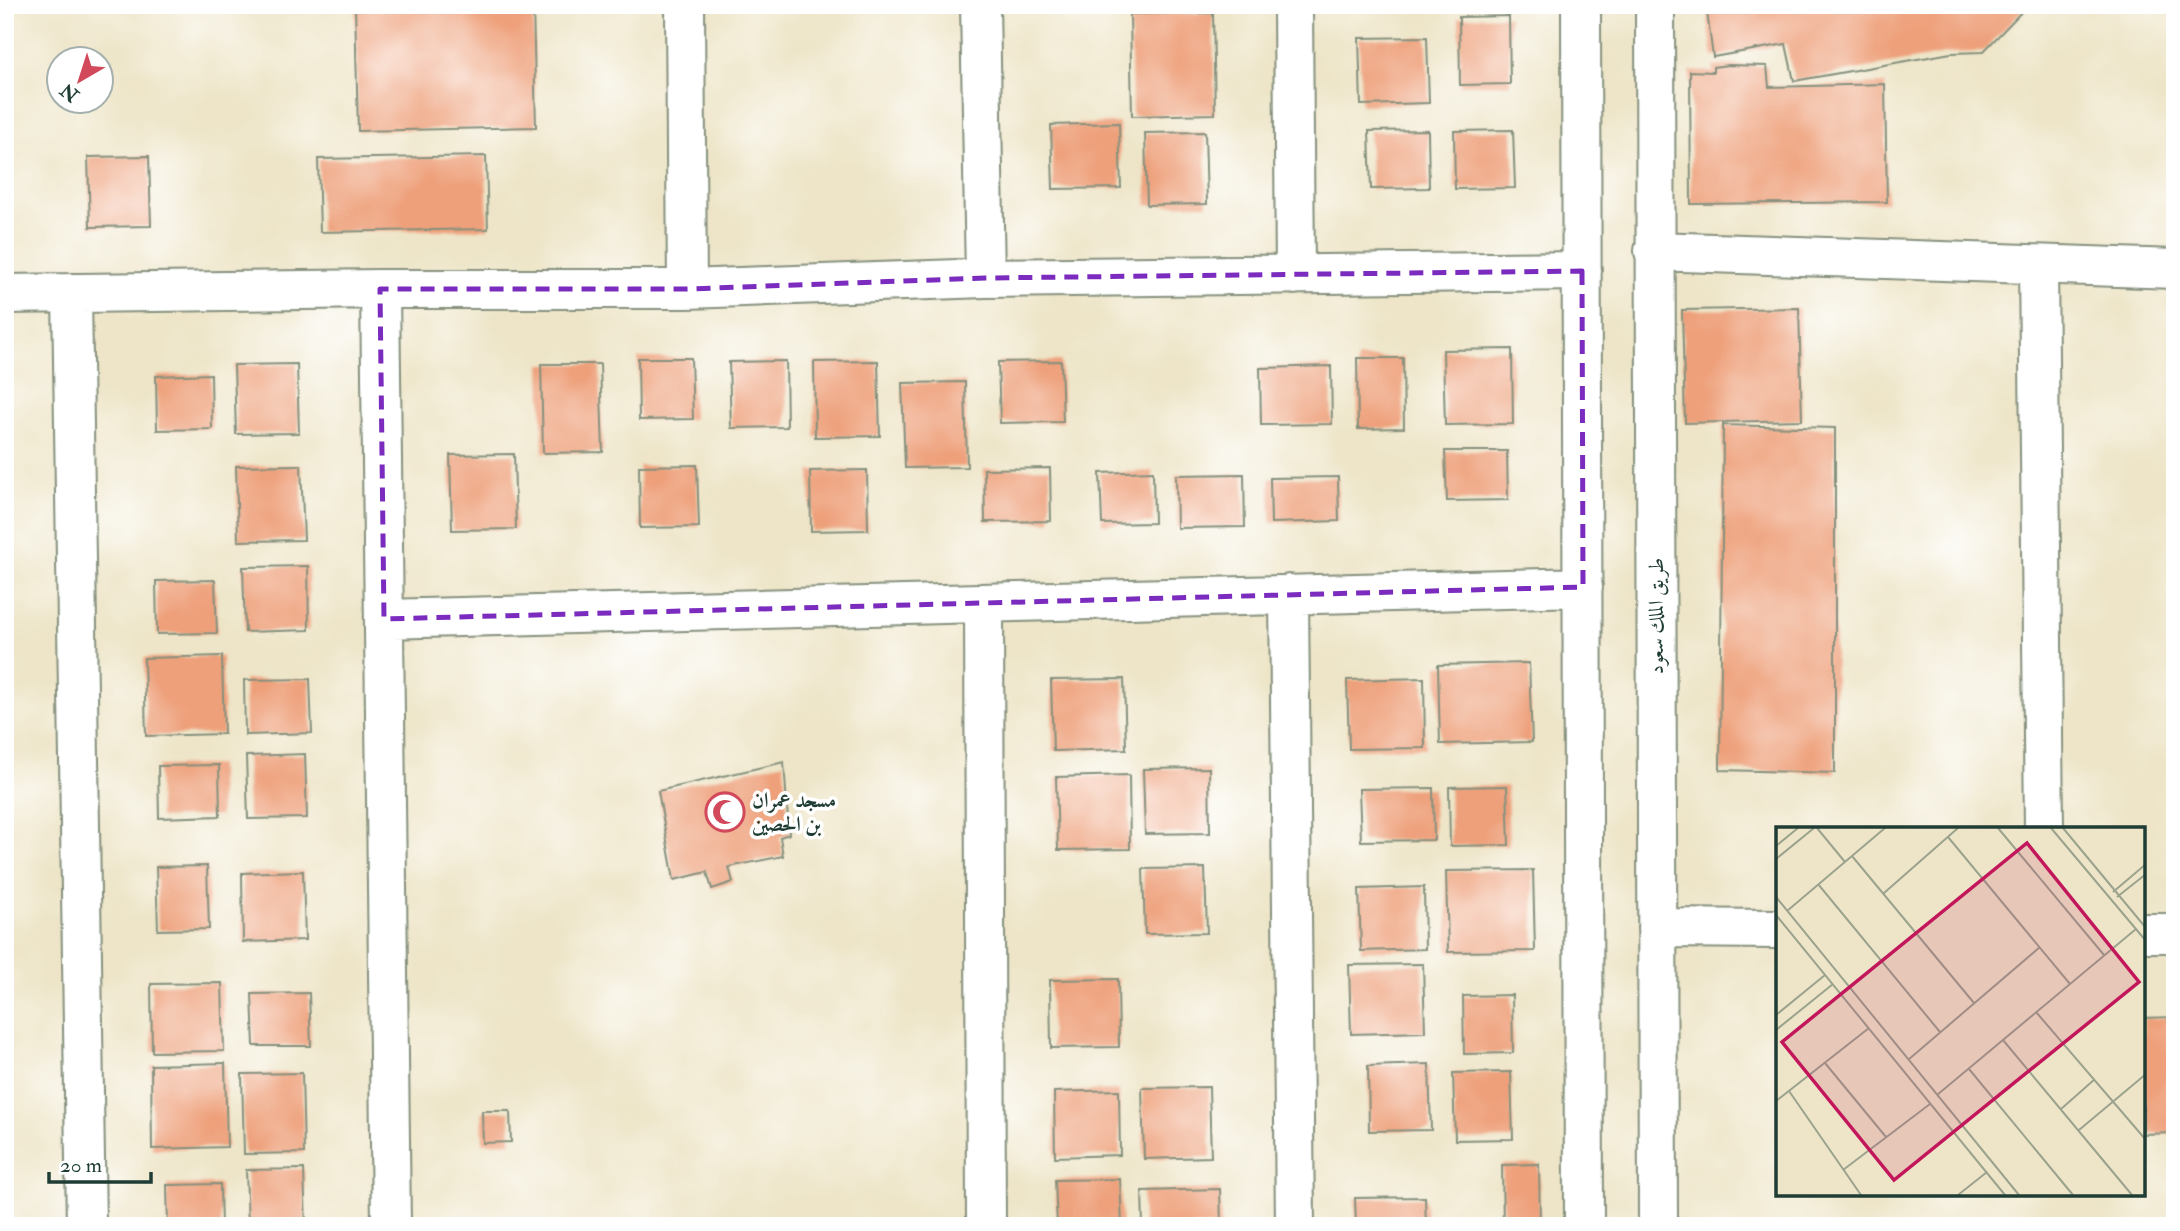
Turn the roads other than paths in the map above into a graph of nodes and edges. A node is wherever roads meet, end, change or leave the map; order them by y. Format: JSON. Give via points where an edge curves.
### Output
{"nodes":[{"id":1,"x":685,"y":5,"type":"edge"},
{"id":2,"x":980,"y":5,"type":"edge"},
{"id":3,"x":1293,"y":5,"type":"edge"},
{"id":4,"x":1581,"y":5,"type":"edge"},
{"id":5,"x":1655,"y":5,"type":"edge"},
{"id":6,"x":1654,"y":251,"type":"junction"},
{"id":7,"x":2038,"y":265,"type":"junction"},
{"id":8,"x":2175,"y":269,"type":"edge"},
{"id":9,"x":1582,"y":271,"type":"junction"},
{"id":10,"x":1295,"y":275,"type":"junction"},
{"id":11,"x":985,"y":278,"type":"junction"},
{"id":12,"x":380,"y":289,"type":"junction"},
{"id":13,"x":687,"y":289,"type":"junction"},
{"id":14,"x":72,"y":293,"type":"junction"},
{"id":15,"x":5,"y":294,"type":"edge"},
{"id":16,"x":1583,"y":587,"type":"junction"},
{"id":17,"x":1289,"y":594,"type":"junction"},
{"id":18,"x":984,"y":603,"type":"junction"},
{"id":19,"x":384,"y":619,"type":"junction"},
{"id":20,"x":2044,"y":827,"type":"edge"},
{"id":21,"x":1657,"y":928,"type":"junction"},
{"id":22,"x":1776,"y":929,"type":"edge"},
{"id":23,"x":2145,"y":933,"type":"edge"},
{"id":24,"x":2175,"y":933,"type":"edge"},
{"id":25,"x":86,"y":1226,"type":"edge"},
{"id":26,"x":391,"y":1226,"type":"edge"},
{"id":27,"x":986,"y":1226,"type":"edge"},
{"id":28,"x":1295,"y":1226,"type":"edge"},
{"id":29,"x":1584,"y":1226,"type":"edge"},
{"id":30,"x":1658,"y":1226,"type":"edge"}],
"edges":[{"from":1,"to":13,"type":"street"},
{"from":2,"to":11,"type":"street"},
{"from":3,"to":10,"type":"street"},
{"from":4,"to":9,"type":"street"},
{"from":5,"to":6,"type":"street","name":"طريق الملك سعود"},
{"from":6,"to":7,"type":"street"},
{"from":6,"to":21,"type":"street","name":"طريق الملك سعود"},
{"from":7,"to":8,"type":"street"},
{"from":7,"to":20,"type":"street"},
{"from":9,"to":10,"type":"street"},
{"from":9,"to":16,"type":"street"},
{"from":10,"to":11,"type":"street"},
{"from":11,"to":13,"type":"street"},
{"from":12,"to":13,"type":"street"},
{"from":12,"to":14,"type":"street"},
{"from":12,"to":19,"type":"street"},
{"from":14,"to":15,"type":"street"},
{"from":14,"to":25,"type":"street"},
{"from":16,"to":17,"type":"street"},
{"from":16,"to":29,"type":"street"},
{"from":17,"to":18,"type":"street"},
{"from":17,"to":28,"type":"street"},
{"from":18,"to":19,"type":"street"},
{"from":18,"to":27,"type":"street"},
{"from":19,"to":26,"type":"street"},
{"from":21,"to":22,"type":"street"},
{"from":21,"to":30,"type":"street","name":"طريق الملك سعود"},
{"from":23,"to":24,"type":"street"}]}
